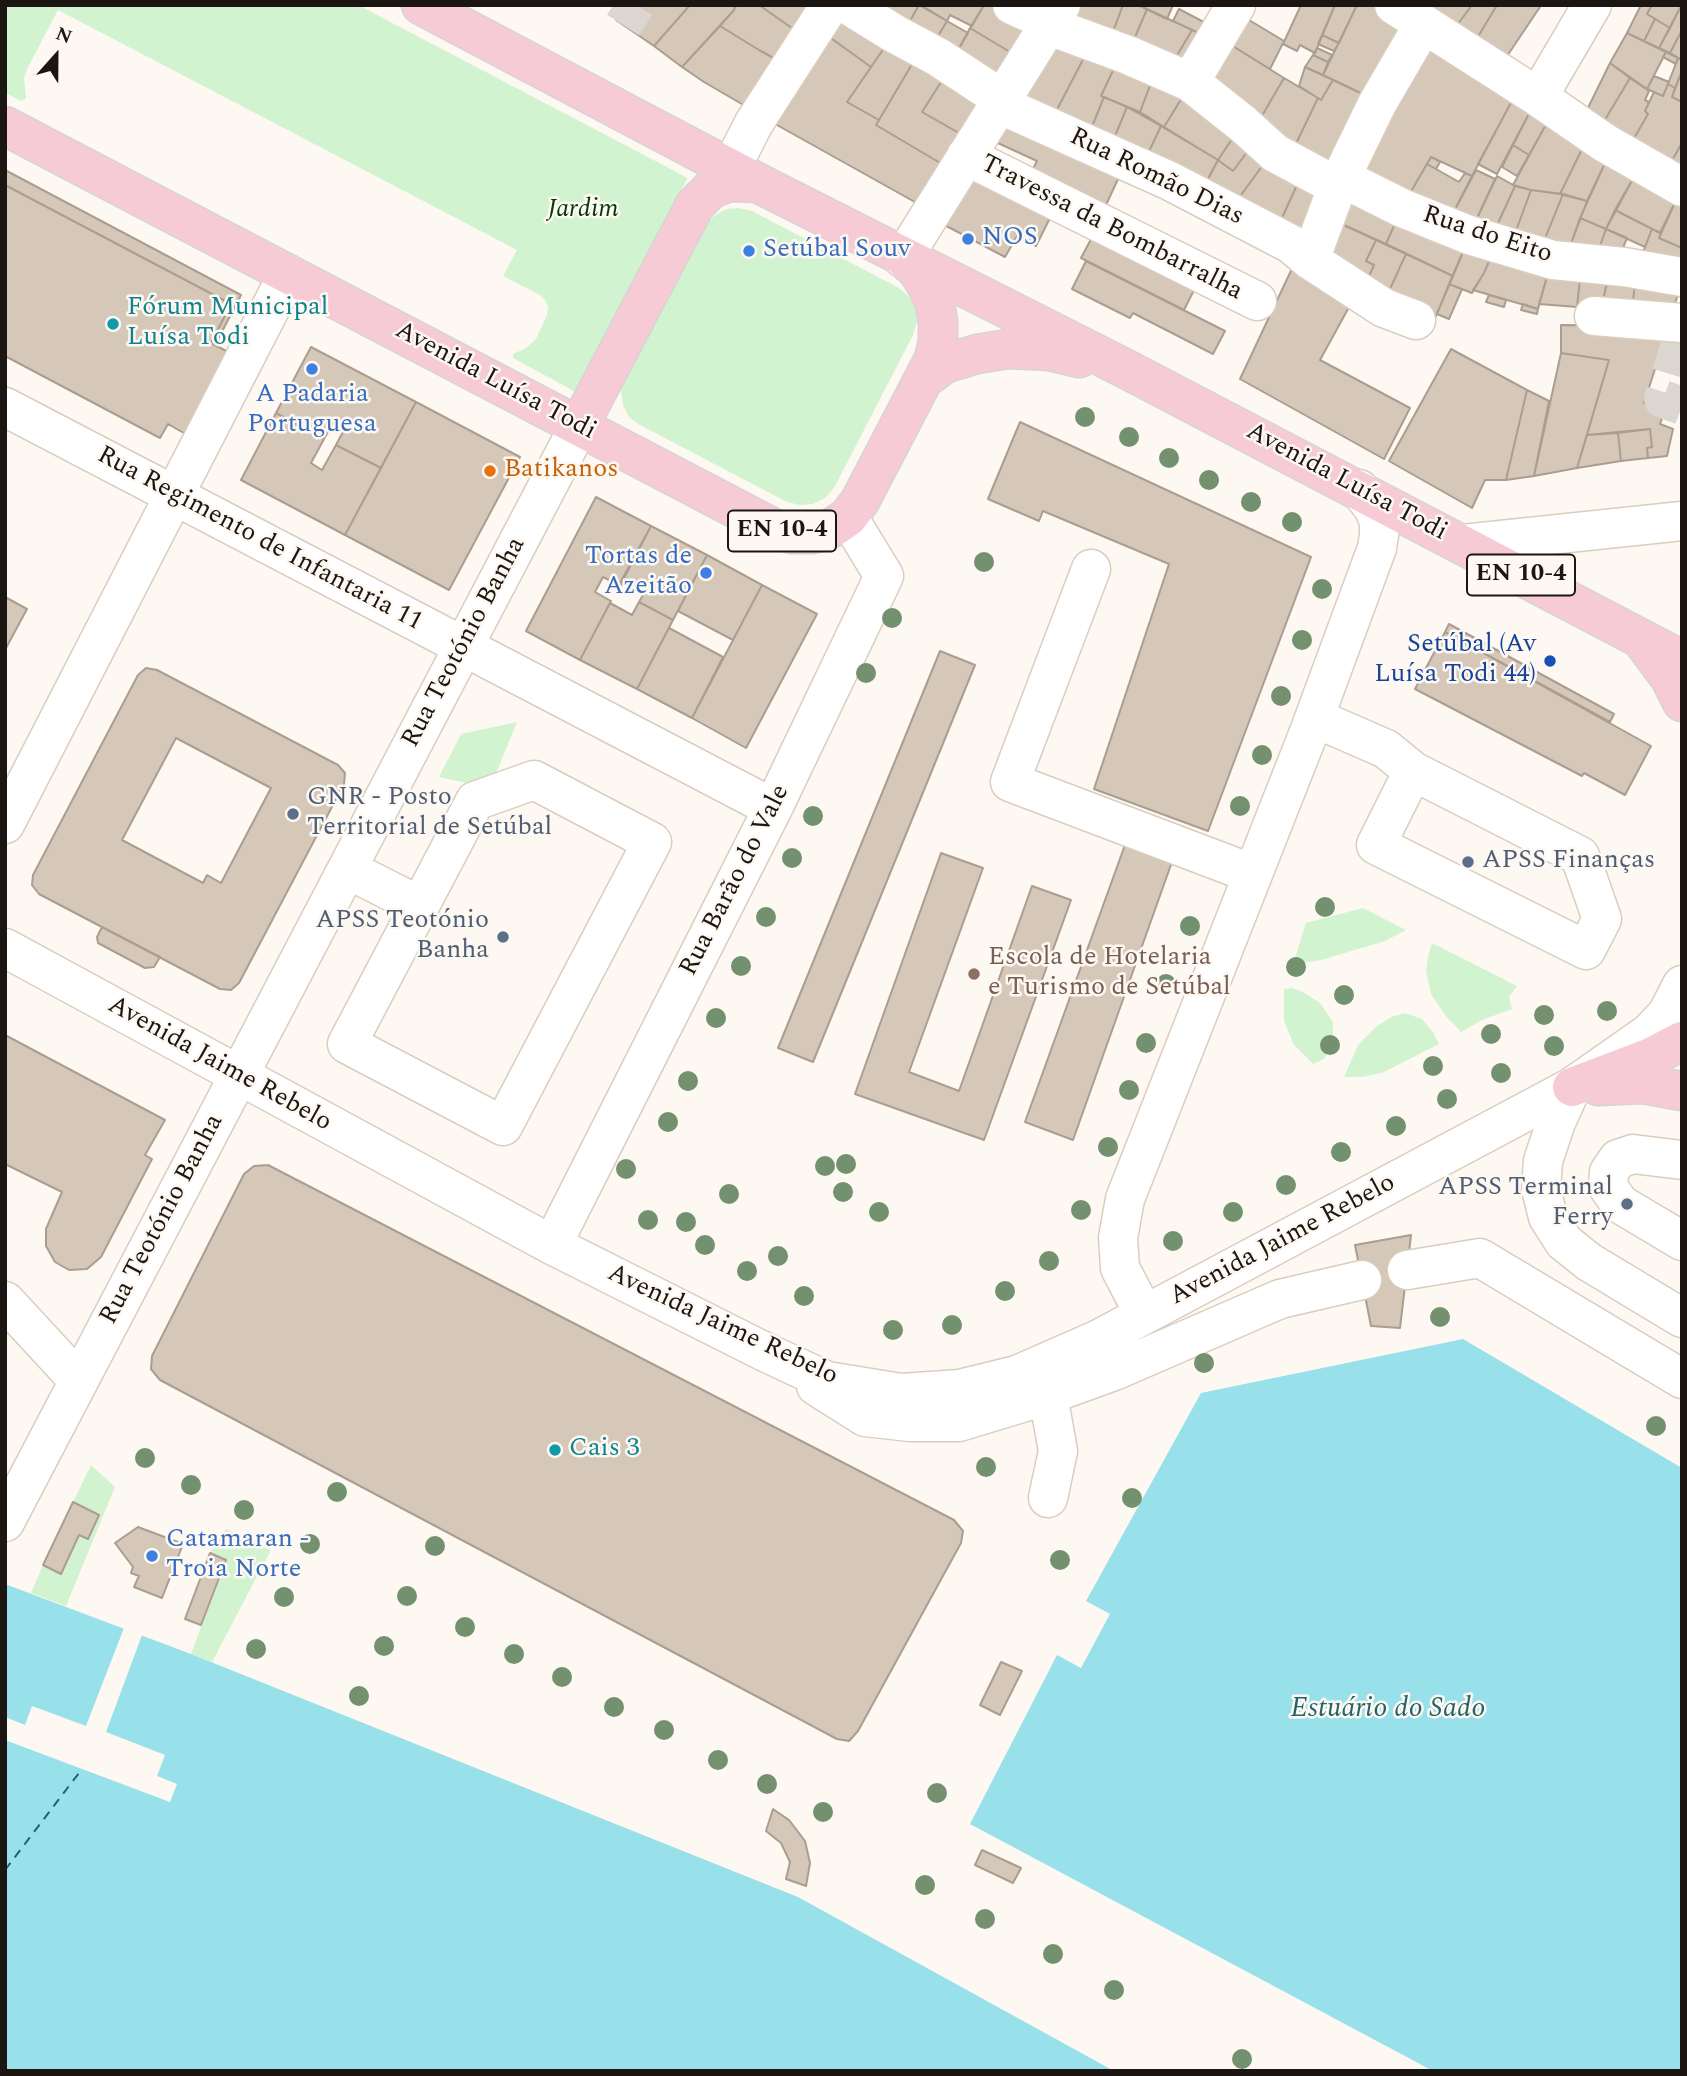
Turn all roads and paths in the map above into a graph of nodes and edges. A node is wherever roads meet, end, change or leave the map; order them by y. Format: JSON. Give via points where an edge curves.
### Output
{"nodes":[{"id":1,"x":830,"y":5,"type":"edge"},
{"id":2,"x":848,"y":5,"type":"edge"},
{"id":3,"x":1012,"y":5,"type":"edge"},
{"id":4,"x":1236,"y":5,"type":"edge"},
{"id":5,"x":1592,"y":5,"type":"edge"},
{"id":6,"x":438,"y":9,"type":"edge"},
{"id":7,"x":1055,"y":15,"type":"edge"},
{"id":8,"x":1409,"y":15,"type":"edge"},
{"id":9,"x":1190,"y":82,"type":"junction"},
{"id":10,"x":1538,"y":97,"type":"junction"},
{"id":11,"x":1002,"y":99,"type":"junction"},
{"id":12,"x":5,"y":126,"type":"edge"},
{"id":13,"x":966,"y":156,"type":"junction"},
{"id":14,"x":745,"y":176,"type":"junction"},
{"id":15,"x":1339,"y":181,"type":"junction"},
{"id":16,"x":1682,"y":187,"type":"edge"},
{"id":17,"x":903,"y":258,"type":"junction"},
{"id":18,"x":1310,"y":260,"type":"junction"},
{"id":19,"x":288,"y":274,"type":"junction"},
{"id":20,"x":1682,"y":277,"type":"edge"},
{"id":21,"x":1257,"y":301,"type":"dead end"},
{"id":22,"x":1594,"y":316,"type":"dead end"},
{"id":23,"x":1416,"y":320,"type":"dead end"},
{"id":24,"x":1682,"y":323,"type":"edge"},
{"id":25,"x":1128,"y":370,"type":"junction"},
{"id":26,"x":924,"y":379,"type":"junction"},
{"id":27,"x":5,"y":408,"type":"edge"},
{"id":28,"x":579,"y":426,"type":"junction"},
{"id":29,"x":1359,"y":489,"type":"junction"},
{"id":30,"x":175,"y":496,"type":"junction"},
{"id":31,"x":848,"y":517,"type":"junction"},
{"id":32,"x":1682,"y":521,"type":"edge"},
{"id":33,"x":1463,"y":544,"type":"junction"},
{"id":34,"x":1091,"y":569,"type":"dead end"},
{"id":35,"x":1639,"y":636,"type":"junction"},
{"id":36,"x":463,"y":646,"type":"junction"},
{"id":37,"x":1682,"y":660,"type":"edge"},
{"id":38,"x":1682,"y":702,"type":"edge"},
{"id":39,"x":1312,"y":725,"type":"junction"},
{"id":40,"x":1409,"y":780,"type":"junction"},
{"id":41,"x":773,"y":808,"type":"junction"},
{"id":42,"x":5,"y":824,"type":"edge"},
{"id":43,"x":353,"y":857,"type":"junction"},
{"id":44,"x":1253,"y":874,"type":"junction"},
{"id":45,"x":426,"y":895,"type":"junction"},
{"id":46,"x":5,"y":948,"type":"edge"},
{"id":47,"x":1682,"y":985,"type":"edge"},
{"id":48,"x":1682,"y":1041,"type":"edge"},
{"id":49,"x":239,"y":1076,"type":"junction"},
{"id":50,"x":1572,"y":1087,"type":"junction"},
{"id":51,"x":1682,"y":1091,"type":"edge"},
{"id":52,"x":1682,"y":1160,"type":"edge"},
{"id":53,"x":1682,"y":1241,"type":"edge"},
{"id":54,"x":552,"y":1245,"type":"junction"},
{"id":55,"x":1407,"y":1270,"type":"dead end"},
{"id":56,"x":1362,"y":1280,"type":"dead end"},
{"id":57,"x":5,"y":1301,"type":"edge"},
{"id":58,"x":1144,"y":1314,"type":"junction"},
{"id":59,"x":1682,"y":1318,"type":"edge"},
{"id":60,"x":765,"y":1352,"type":"junction"},
{"id":61,"x":1682,"y":1379,"type":"edge"},
{"id":62,"x":79,"y":1381,"type":"junction"},
{"id":63,"x":1048,"y":1395,"type":"junction"},
{"id":64,"x":1048,"y":1498,"type":"dead end"},
{"id":65,"x":5,"y":1522,"type":"edge"}],
"edges":[{"from":1,"to":14,"type":"street","via":[[754,123]]},
{"from":2,"to":11,"type":"street","name":"Rua Romão Dias"},
{"from":3,"to":7,"type":"street","name":"Rua do Eito","via":[[1045,20]]},
{"from":4,"to":9,"type":"street"},
{"from":5,"to":10,"type":"street"},
{"from":6,"to":14,"type":"main road","name":"Avenida Luísa Todi","number":"EN 10-4"},
{"from":7,"to":9,"type":"street","name":"Rua do Eito"},
{"from":7,"to":11,"type":"street"},
{"from":8,"to":10,"type":"street"},
{"from":8,"to":15,"type":"street","via":[[1377,104]]},
{"from":9,"to":15,"type":"street","name":"Rua do Eito","via":[[1275,153],[1329,182]]},
{"from":10,"to":16,"type":"street"},
{"from":11,"to":13,"type":"street"},
{"from":11,"to":18,"type":"street","name":"Rua Romão Dias","via":[[1005,107],[1170,181],[1291,244]]},
{"from":12,"to":19,"type":"main road","name":"Avenida Luísa Todi","number":"EN 10-4"},
{"from":13,"to":17,"type":"street"},
{"from":13,"to":21,"type":"street","name":"Travessa da Bombarralha"},
{"from":14,"to":17,"type":"main road","name":"Avenida Luísa Todi","number":"EN 10-4"},
{"from":14,"to":28,"type":"main road","via":[[710,188],[695,205]]},
{"from":15,"to":18,"type":"street"},
{"from":15,"to":20,"type":"street","name":"Rua do Eito","via":[[1498,245],[1553,260]]},
{"from":17,"to":25,"type":"main road","name":"Avenida Luísa Todi","number":"EN 10-4"},
{"from":17,"to":26,"type":"main road","name":"Avenida Luísa Todi","number":"EN 10-4","via":[[917,270],[935,303],[938,341]]},
{"from":18,"to":23,"type":"street","name":"Rua Romão Dias","via":[[1384,308]]},
{"from":19,"to":28,"type":"main road","name":"Avenida Luísa Todi","number":"EN 10-4"},
{"from":19,"to":30,"type":"street"},
{"from":22,"to":24,"type":"street"},
{"from":25,"to":26,"type":"main road","name":"Avenida Luísa Todi","number":"EN 10-4","via":[[1049,351],[1008,349],[944,364]]},
{"from":25,"to":29,"type":"main road","name":"Avenida Luísa Todi","number":"EN 10-4"},
{"from":26,"to":31,"type":"main road","name":"Avenida Luísa Todi","number":"EN 10-4"},
{"from":27,"to":30,"type":"street","name":"Rua Regimento de Infantaria 11"},
{"from":28,"to":31,"type":"main road","name":"Avenida Luísa Todi","number":"EN 10-4","via":[[773,528],[813,534]]},
{"from":28,"to":36,"type":"street","name":"Rua Teotónio Banha"},
{"from":29,"to":33,"type":"main road","name":"Avenida Luísa Todi","number":"EN 10-4"},
{"from":29,"to":39,"type":"street","via":[[1374,509],[1380,535]]},
{"from":30,"to":36,"type":"street","name":"Rua Regimento de Infantaria 11"},
{"from":30,"to":42,"type":"street"},
{"from":31,"to":41,"type":"street","name":"Rua Barão do Vale","via":[[884,576]]},
{"from":32,"to":33,"type":"street"},
{"from":33,"to":35,"type":"main road","name":"Avenida Luísa Todi","number":"EN 10-4"},
{"from":34,"to":44,"type":"street","via":[[1010,782]]},
{"from":35,"to":37,"type":"main road","name":"Avenida Luísa Todi","number":"EN 10-4"},
{"from":35,"to":38,"type":"main road","name":"Avenida Luísa Todi","number":"EN 10-4"},
{"from":36,"to":41,"type":"street","name":"Rua Regimento de Infantaria 11"},
{"from":36,"to":43,"type":"street","name":"Rua Teotónio Banha"},
{"from":39,"to":40,"type":"street","via":[[1386,749]]},
{"from":39,"to":44,"type":"street"},
{"from":40,"to":40,"type":"street","via":[[1376,845],[1586,950],[1602,919],[1580,856]]},
{"from":41,"to":54,"type":"street","name":"Rua Barão do Vale"},
{"from":43,"to":45,"type":"street"},
{"from":43,"to":49,"type":"street","name":"Rua Teotónio Banha"},
{"from":44,"to":58,"type":"street","via":[[1125,1199],[1118,1238],[1120,1268]]},
{"from":45,"to":45,"type":"street","via":[[347,1044],[503,1126],[652,842],[534,780],[475,801]]},
{"from":46,"to":49,"type":"street","name":"Avenida Jaime Rebelo"},
{"from":47,"to":50,"type":"street","name":"Avenida Jaime Rebelo","via":[[1667,1014],[1649,1032]]},
{"from":48,"to":50,"type":"main road","name":"Avenida Jaime Rebelo"},
{"from":49,"to":54,"type":"street","name":"Avenida Jaime Rebelo"},
{"from":49,"to":62,"type":"street","name":"Rua Teotónio Banha"},
{"from":50,"to":51,"type":"main road","via":[[1643,1084]]},
{"from":50,"to":58,"type":"street","name":"Avenida Jaime Rebelo"},
{"from":50,"to":59,"type":"street","via":[[1543,1161],[1541,1189],[1548,1217],[1564,1242],[1589,1262]]},
{"from":52,"to":53,"type":"street","via":[[1633,1154],[1618,1160],[1609,1172],[1608,1187],[1620,1204]]},
{"from":54,"to":60,"type":"street","name":"Avenida Jaime Rebelo"},
{"from":55,"to":61,"type":"street","via":[[1480,1258]]},
{"from":56,"to":63,"type":"street","via":[[1280,1298]]},
{"from":57,"to":62,"type":"street"},
{"from":58,"to":60,"type":"street","name":"Avenida Jaime Rebelo","via":[[1017,1375],[960,1389],[901,1393],[827,1381]]},
{"from":60,"to":63,"type":"street","via":[[865,1417],[959,1422]]},
{"from":62,"to":65,"type":"street","name":"Rua Teotónio Banha"},
{"from":63,"to":64,"type":"street","via":[[1058,1451]]}]}
